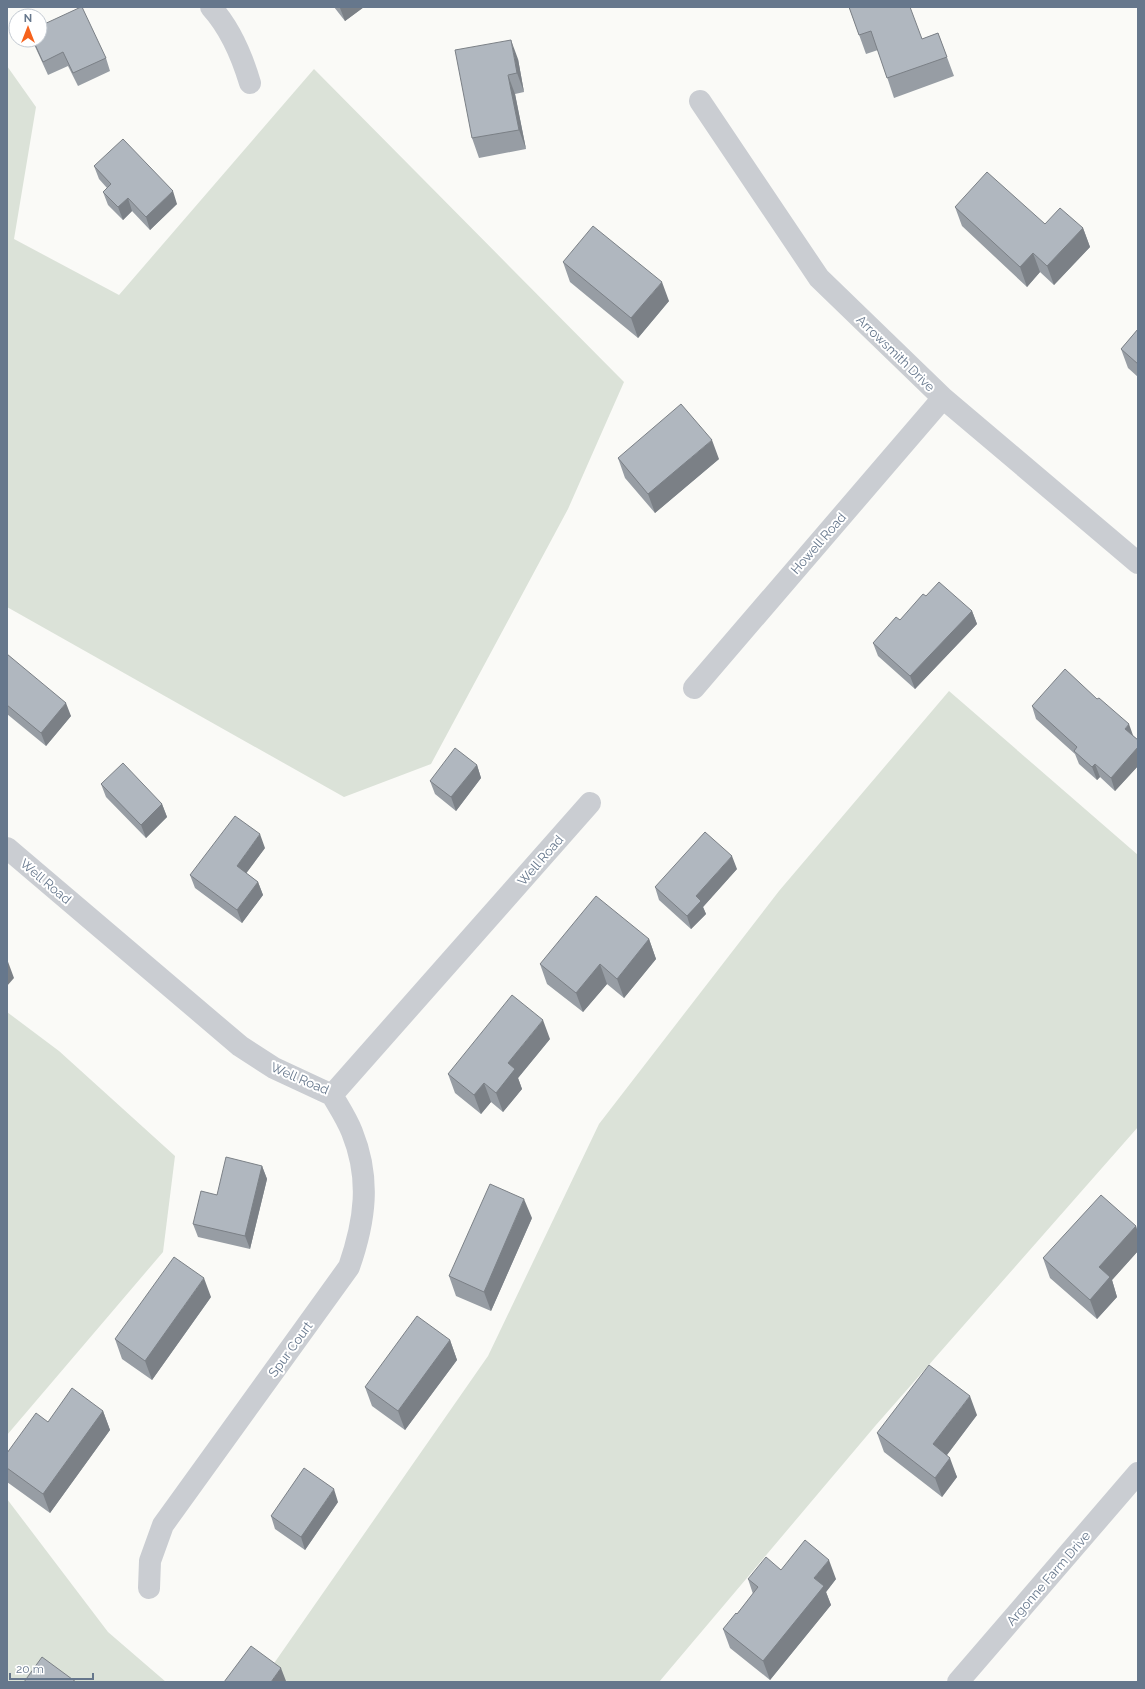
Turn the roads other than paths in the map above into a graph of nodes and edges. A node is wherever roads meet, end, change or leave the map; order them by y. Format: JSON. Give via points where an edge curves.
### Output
{"nodes":[{"id":1,"x":211,"y":7,"type":"edge"},
{"id":2,"x":250,"y":83,"type":"dead end"},
{"id":3,"x":700,"y":101,"type":"dead end"},
{"id":4,"x":943,"y":398,"type":"junction"},
{"id":5,"x":1138,"y":563,"type":"edge"},
{"id":6,"x":694,"y":688,"type":"dead end"},
{"id":7,"x":590,"y":803,"type":"dead end"},
{"id":8,"x":7,"y":848,"type":"edge"},
{"id":9,"x":332,"y":1094,"type":"junction"},
{"id":10,"x":1138,"y":1473,"type":"edge"},
{"id":11,"x":148,"y":1588,"type":"dead end"},
{"id":12,"x":958,"y":1682,"type":"edge"}],
"edges":[{"from":1,"to":2,"type":"street","via":[[220,17],[244,62]]},
{"from":3,"to":4,"type":"street","name":"Arrowsmith Drive","via":[[819,278]]},
{"from":4,"to":5,"type":"street","name":"Arrowsmith Drive"},
{"from":4,"to":6,"type":"street","name":"Howell Road"},
{"from":7,"to":9,"type":"street","name":"Well Road"},
{"from":8,"to":9,"type":"street","name":"Well Road","via":[[240,1046],[274,1068]]},
{"from":9,"to":11,"type":"street","name":"Spur Court","via":[[352,1132],[363,1166],[364,1206],[359,1237],[349,1267],[163,1525],[150,1561]]},
{"from":10,"to":12,"type":"street","name":"Argonne Farm Drive"}]}
